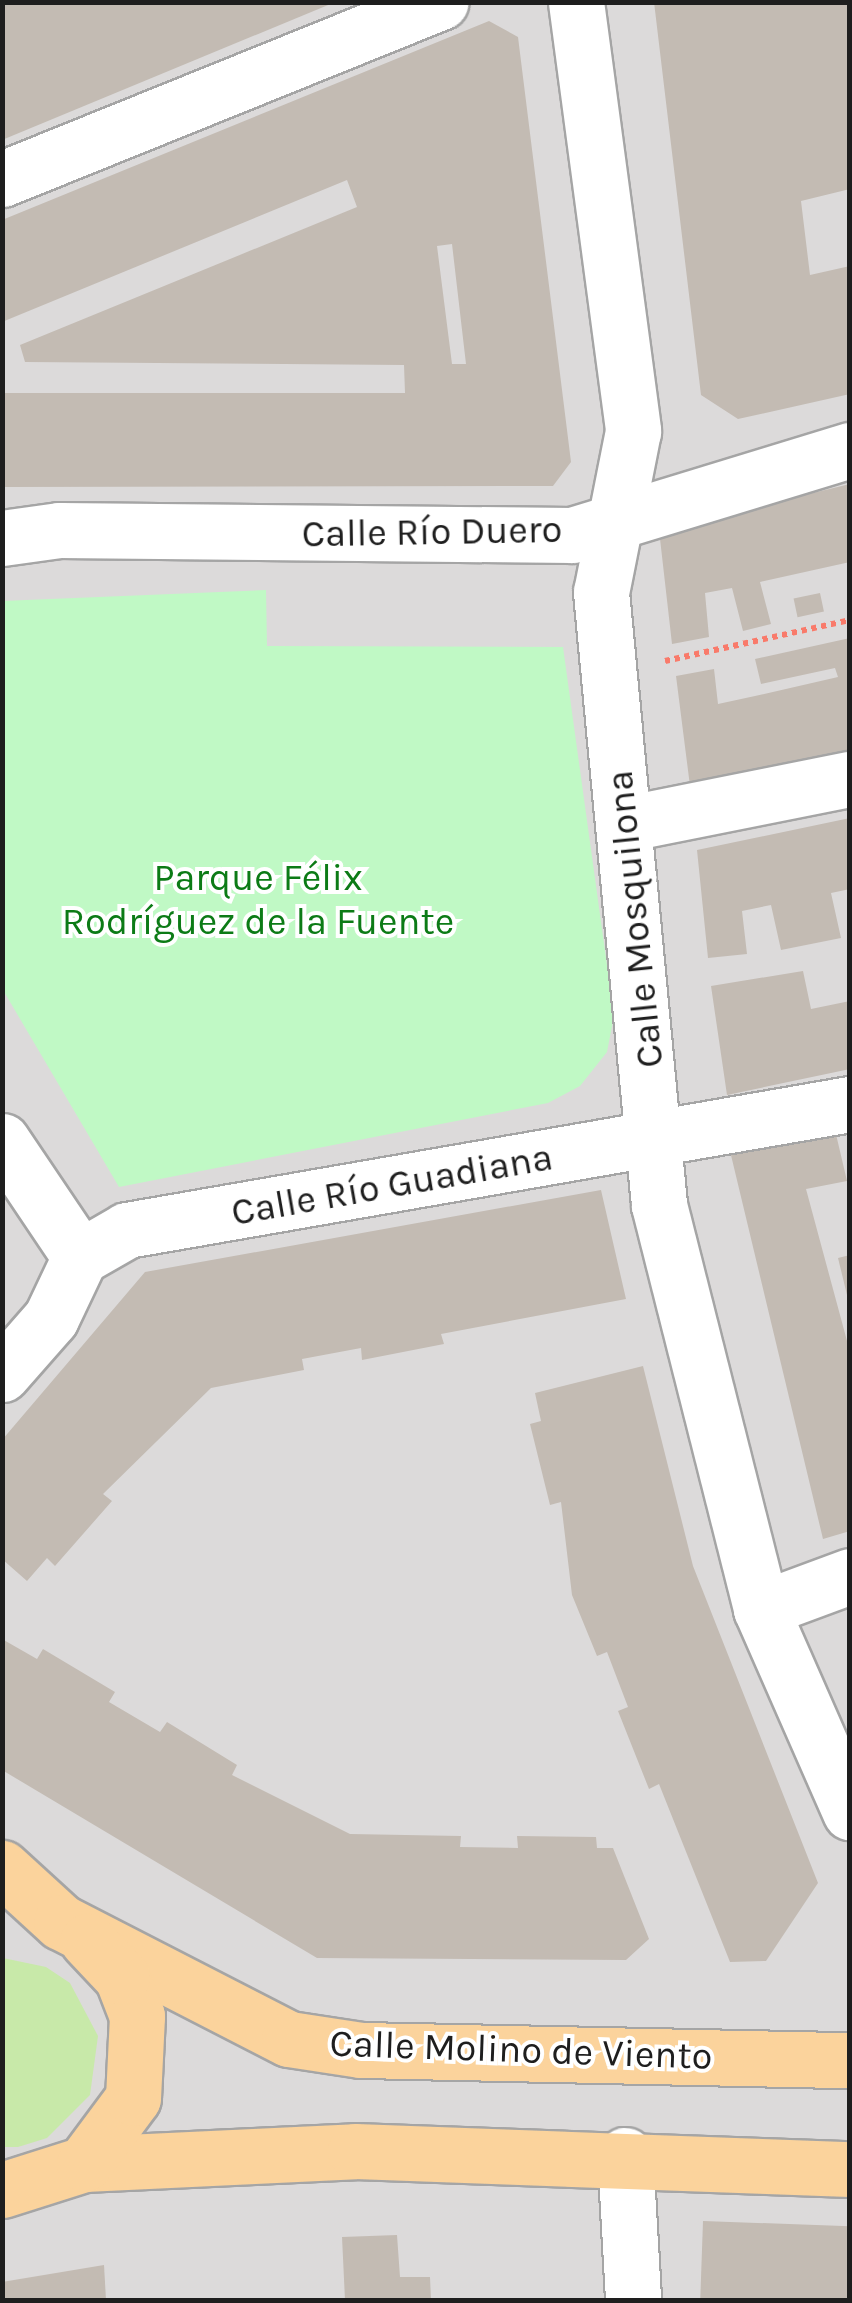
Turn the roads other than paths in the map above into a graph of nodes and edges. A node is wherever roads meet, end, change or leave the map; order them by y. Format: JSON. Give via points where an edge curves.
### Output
{"nodes":[{"id":1,"x":441,"y":2,"type":"edge"},
{"id":2,"x":576,"y":2,"type":"edge"},
{"id":3,"x":2,"y":180,"type":"edge"},
{"id":4,"x":850,"y":450,"type":"edge"},
{"id":5,"x":622,"y":512,"type":"junction"},
{"id":6,"x":2,"y":538,"type":"edge"},
{"id":7,"x":850,"y":779,"type":"edge"},
{"id":8,"x":624,"y":824,"type":"junction"},
{"id":9,"x":850,"y":1104,"type":"edge"},
{"id":10,"x":657,"y":1138,"type":"junction"},
{"id":11,"x":2,"y":1141,"type":"edge"},
{"id":12,"x":80,"y":1258,"type":"junction"},
{"id":13,"x":2,"y":1374,"type":"edge"},
{"id":14,"x":850,"y":1576,"type":"edge"},
{"id":15,"x":761,"y":1609,"type":"junction"},
{"id":16,"x":850,"y":1812,"type":"edge"},
{"id":17,"x":2,"y":1868,"type":"edge"},
{"id":18,"x":2,"y":1910,"type":"edge"},
{"id":19,"x":60,"y":1922,"type":"junction"},
{"id":20,"x":850,"y":2060,"type":"edge"},
{"id":21,"x":625,"y":2154,"type":"junction"},
{"id":22,"x":84,"y":2164,"type":"junction"},
{"id":23,"x":850,"y":2169,"type":"edge"},
{"id":24,"x":11,"y":2195,"type":"edge"},
{"id":25,"x":634,"y":2300,"type":"edge"}],
"edges":[{"from":1,"to":3,"type":"street"},
{"from":2,"to":5,"type":"street","name":"Calle Mosquilona","via":[[633,431]]},
{"from":4,"to":5,"type":"street","name":"Calle Río Duero"},
{"from":5,"to":6,"type":"street","name":"Calle Río Duero","via":[[553,536],[59,530]]},
{"from":5,"to":8,"type":"street","name":"Calle Mosquilona","via":[[601,592]]},
{"from":7,"to":8,"type":"street"},
{"from":8,"to":10,"type":"street","name":"Calle Mosquilona"},
{"from":9,"to":10,"type":"street","name":"Calle Río Guadiana"},
{"from":10,"to":12,"type":"street","name":"Calle Río Guadiana","via":[[127,1230]]},
{"from":10,"to":15,"type":"street","name":"Calle Mosquilona","via":[[659,1204]]},
{"from":11,"to":12,"type":"street"},
{"from":12,"to":13,"type":"street","via":[[51,1318]]},
{"from":14,"to":15,"type":"street"},
{"from":15,"to":16,"type":"street","name":"Calle Mosquilona"},
{"from":17,"to":19,"type":"main road","name":"Calle Molino de Viento"},
{"from":18,"to":19,"type":"main road"},
{"from":19,"to":20,"type":"main road","name":"Calle Molino de Viento","via":[[289,2038],[361,2050]]},
{"from":19,"to":22,"type":"main road","via":[[122,1977],[142,2058],[113,2135]]},
{"from":21,"to":22,"type":"main road","via":[[355,2151]]},
{"from":21,"to":23,"type":"main road"},
{"from":21,"to":25,"type":"street"},
{"from":22,"to":24,"type":"main road"}]}
